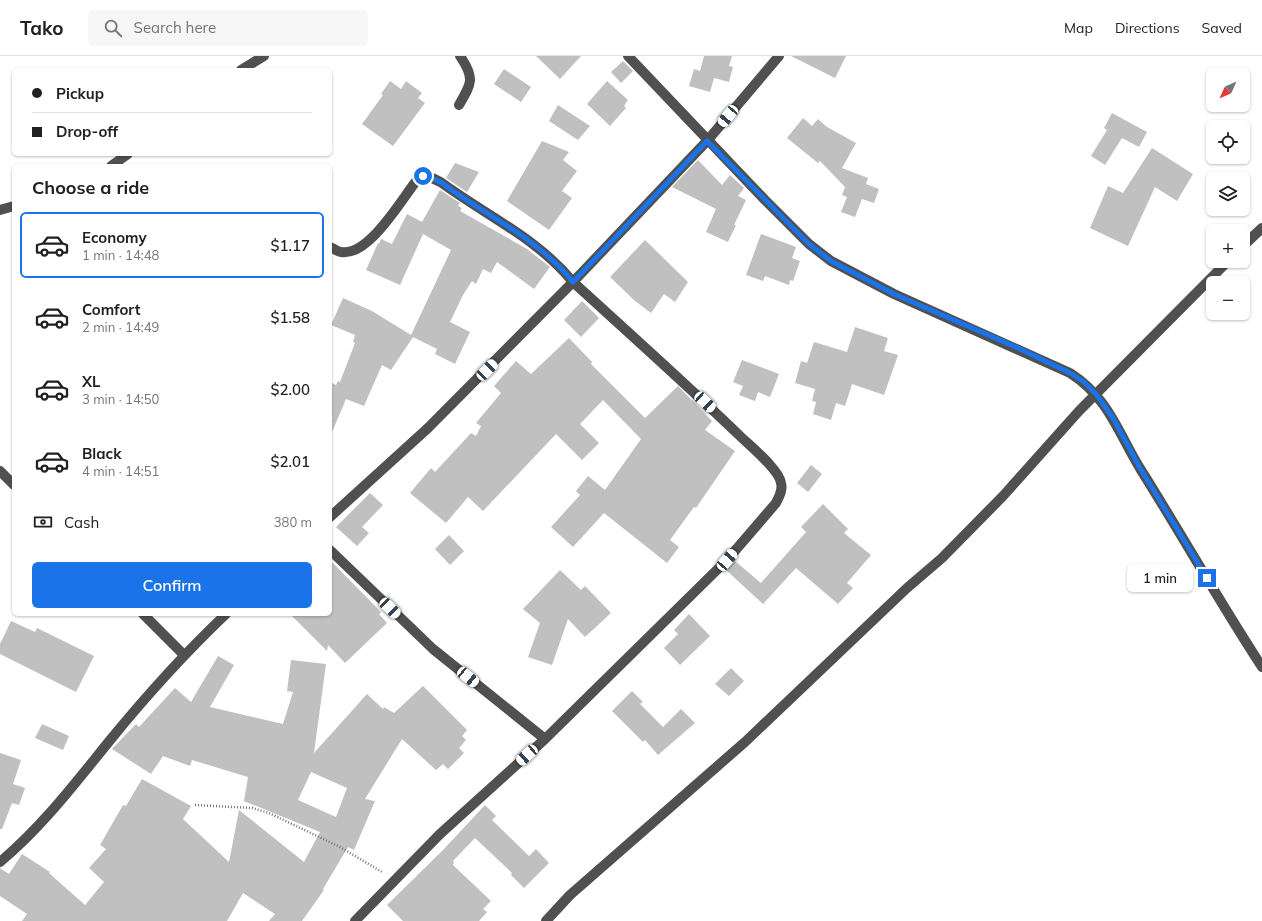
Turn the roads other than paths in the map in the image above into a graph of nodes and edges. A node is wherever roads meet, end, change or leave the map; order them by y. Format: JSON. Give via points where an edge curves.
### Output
{"nodes":[{"id":1,"x":264,"y":56,"type":"edge"},
{"id":2,"x":460,"y":56,"type":"edge"},
{"id":3,"x":628,"y":56,"type":"edge"},
{"id":4,"x":779,"y":56,"type":"edge"},
{"id":5,"x":244,"y":68,"type":"edge"},
{"id":6,"x":459,"y":105,"type":"dead end"},
{"id":7,"x":707,"y":141,"type":"junction"},
{"id":8,"x":125,"y":156,"type":"edge"},
{"id":9,"x":114,"y":164,"type":"edge"},
{"id":10,"x":12,"y":207,"type":"edge"},
{"id":11,"x":0,"y":210,"type":"edge"},
{"id":12,"x":1262,"y":228,"type":"edge"},
{"id":13,"x":1250,"y":239,"type":"edge"},
{"id":14,"x":332,"y":247,"type":"edge"},
{"id":15,"x":1221,"y":268,"type":"edge"},
{"id":16,"x":573,"y":282,"type":"junction"},
{"id":17,"x":1096,"y":394,"type":"junction"},
{"id":18,"x":0,"y":471,"type":"edge"},
{"id":19,"x":12,"y":483,"type":"edge"},
{"id":20,"x":332,"y":515,"type":"edge"},
{"id":21,"x":332,"y":552,"type":"edge"},
{"id":22,"x":145,"y":616,"type":"edge"},
{"id":23,"x":224,"y":616,"type":"edge"},
{"id":24,"x":184,"y":654,"type":"junction"},
{"id":25,"x":1262,"y":667,"type":"edge"},
{"id":26,"x":545,"y":739,"type":"junction"},
{"id":27,"x":0,"y":862,"type":"edge"},
{"id":28,"x":355,"y":921,"type":"edge"},
{"id":29,"x":546,"y":921,"type":"edge"}],
"edges":[{"from":1,"to":5,"type":"street"},
{"from":2,"to":6,"type":"street","via":[[469,69],[471,82]]},
{"from":3,"to":7,"type":"street"},
{"from":4,"to":7,"type":"street"},
{"from":7,"to":16,"type":"street"},
{"from":7,"to":17,"type":"street","via":[[809,244],[831,261],[894,294],[1070,373]]},
{"from":8,"to":9,"type":"street"},
{"from":10,"to":11,"type":"street"},
{"from":12,"to":13,"type":"street"},
{"from":14,"to":16,"type":"street","via":[[341,252],[351,251],[363,244],[386,223],[417,180],[423,176],[430,177],[536,245]]},
{"from":15,"to":17,"type":"street"},
{"from":16,"to":20,"type":"street","via":[[428,428]]},
{"from":16,"to":26,"type":"street","via":[[757,452],[776,473],[781,483],[781,493],[776,503],[727,560]]},
{"from":17,"to":25,"type":"street","via":[[1113,418],[1140,468]]},
{"from":17,"to":29,"type":"street","via":[[1054,437],[1003,496],[942,558],[745,742],[570,895]]},
{"from":18,"to":19,"type":"street"},
{"from":21,"to":26,"type":"street","via":[[433,649]]},
{"from":22,"to":24,"type":"street"},
{"from":23,"to":24,"type":"street"},
{"from":24,"to":27,"type":"street","via":[[62,801]]},
{"from":26,"to":28,"type":"street","via":[[440,834]]}]}
